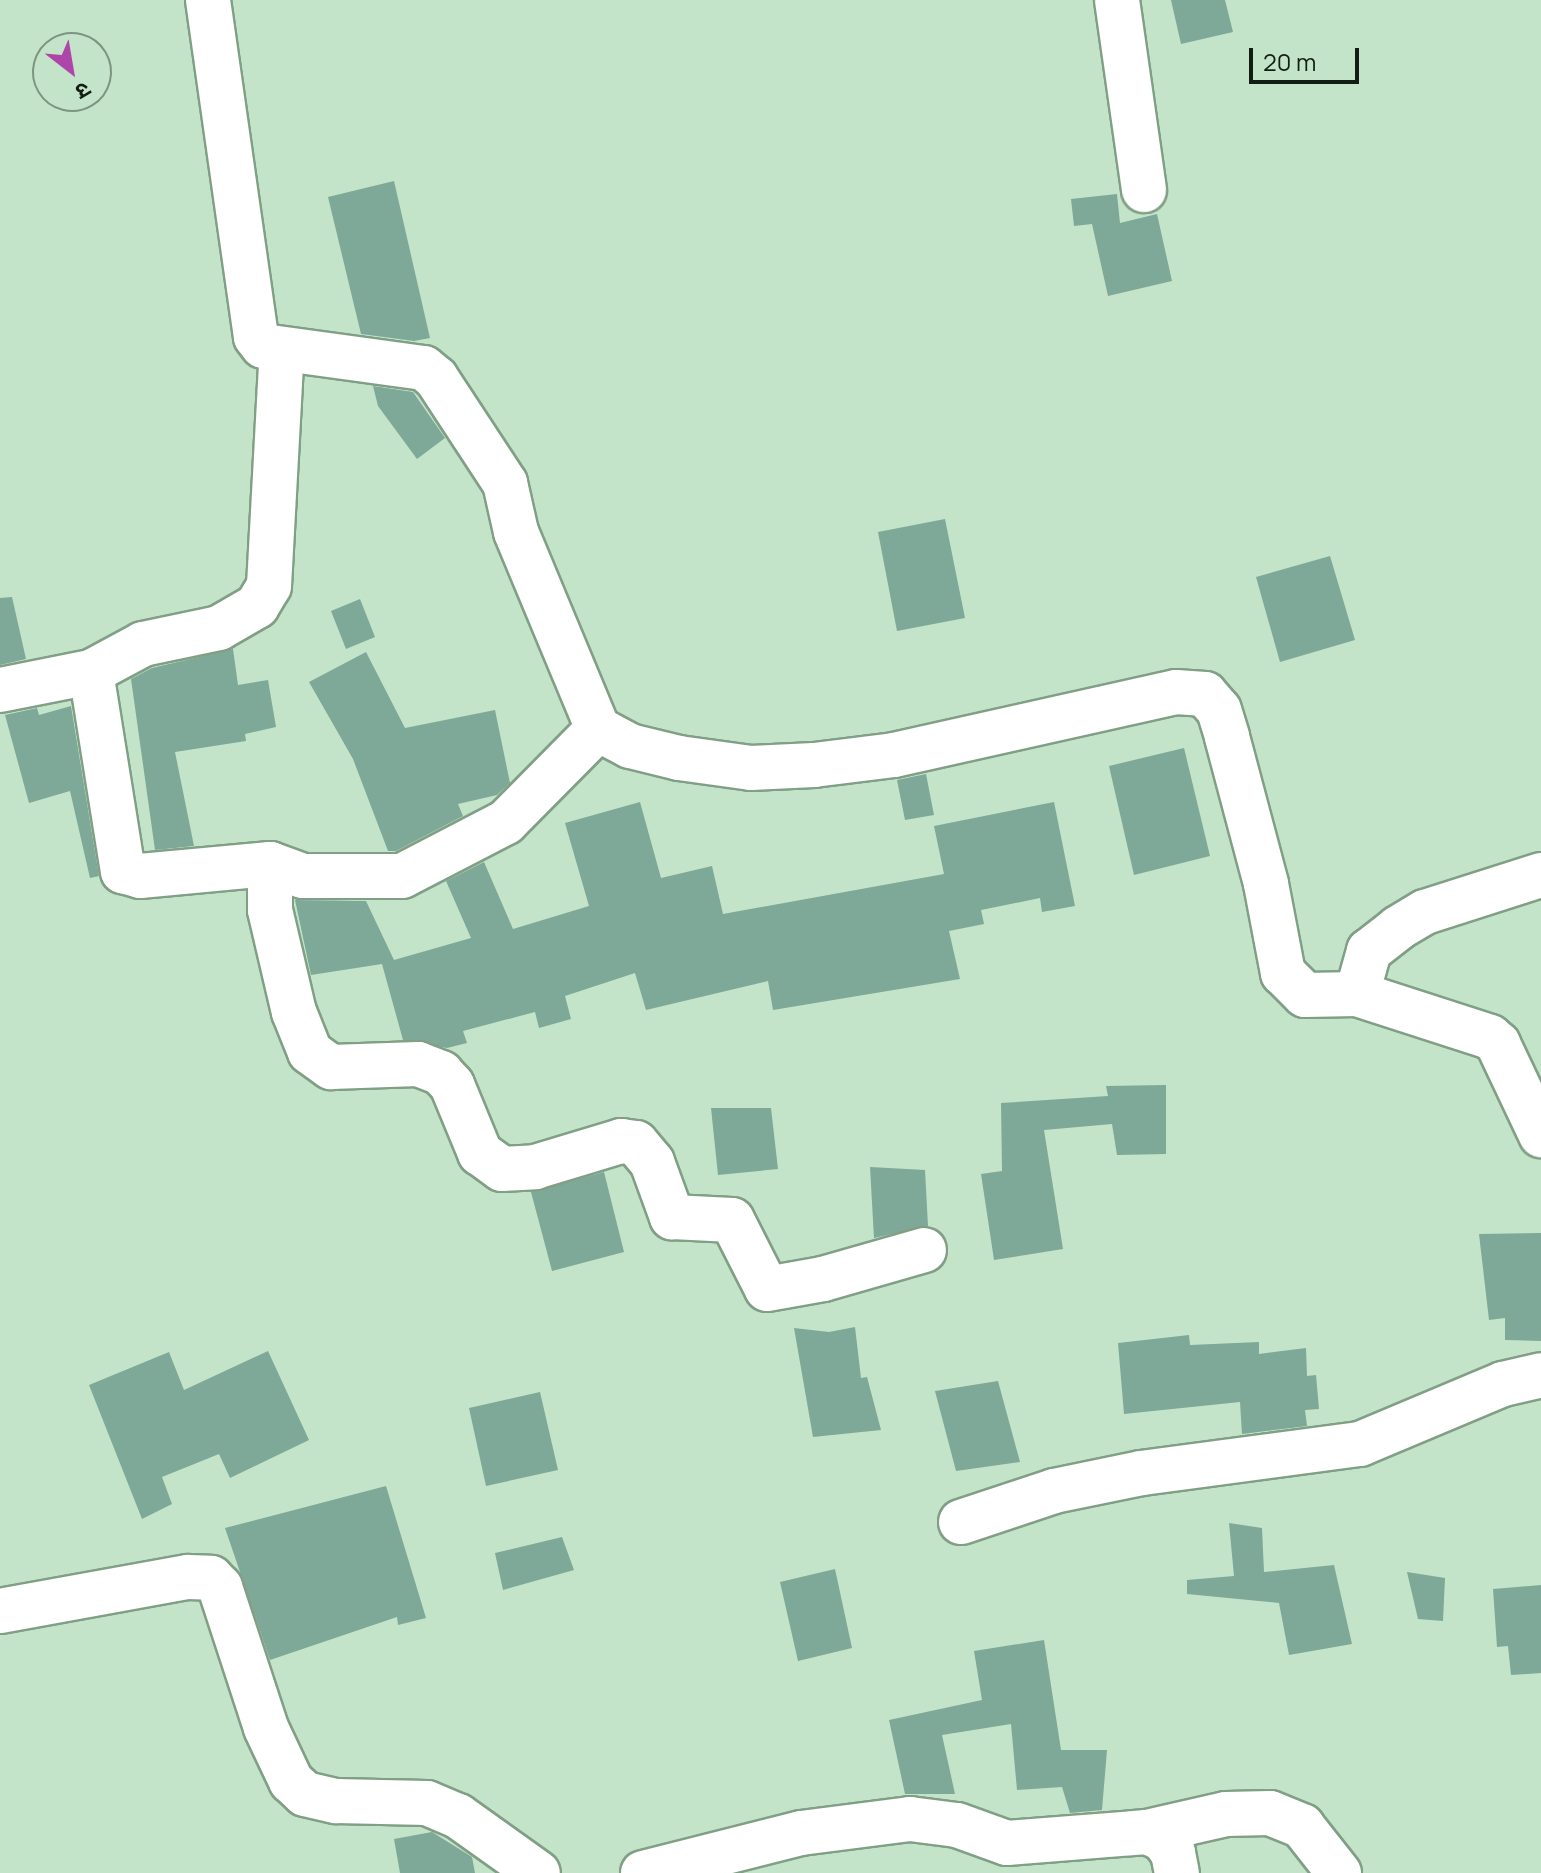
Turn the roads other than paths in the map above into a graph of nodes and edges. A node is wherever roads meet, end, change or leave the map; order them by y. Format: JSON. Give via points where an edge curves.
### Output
{"nodes":[{"id":1,"x":208,"y":0,"type":"edge"},
{"id":2,"x":1117,"y":0,"type":"edge"},
{"id":3,"x":1144,"y":190,"type":"dead end"},
{"id":4,"x":282,"y":349,"type":"junction"},
{"id":5,"x":91,"y":672,"type":"junction"},
{"id":6,"x":0,"y":690,"type":"edge"},
{"id":7,"x":598,"y":729,"type":"junction"},
{"id":8,"x":270,"y":864,"type":"junction"},
{"id":9,"x":1541,"y":875,"type":"edge"},
{"id":10,"x":1357,"y":994,"type":"junction"},
{"id":11,"x":1541,"y":1135,"type":"edge"},
{"id":12,"x":924,"y":1250,"type":"dead end"},
{"id":13,"x":1541,"y":1375,"type":"edge"},
{"id":14,"x":961,"y":1522,"type":"dead end"},
{"id":15,"x":0,"y":1611,"type":"edge"},
{"id":16,"x":1147,"y":1832,"type":"junction"},
{"id":17,"x":538,"y":1873,"type":"edge"},
{"id":18,"x":643,"y":1873,"type":"edge"},
{"id":19,"x":1177,"y":1873,"type":"edge"},
{"id":20,"x":1339,"y":1873,"type":"edge"}],
"edges":[{"from":1,"to":4,"type":"street","via":[[253,321],[263,346]]},
{"from":2,"to":3,"type":"street"},
{"from":4,"to":5,"type":"street","via":[[269,586],[257,606],[219,628],[143,644]]},
{"from":4,"to":7,"type":"street","via":[[424,368],[436,378],[505,483],[516,532]]},
{"from":5,"to":6,"type":"street"},
{"from":5,"to":8,"type":"street","via":[[123,871],[140,876]]},
{"from":7,"to":8,"type":"street","via":[[506,822],[402,876],[303,876]]},
{"from":7,"to":10,"type":"street","via":[[630,746],[679,758],[751,768],[814,765],[894,755],[1176,692],[1205,694],[1219,710],[1227,737],[1266,884],[1283,973],[1305,995]]},
{"from":8,"to":12,"type":"street","via":[[270,910],[294,1012],[310,1052],[331,1067],[418,1064],[441,1073],[452,1085],[480,1153],[502,1169],[535,1167],[621,1141],[636,1143],[652,1162],[672,1217],[732,1220],[767,1289]]},
{"from":9,"to":10,"type":"street","via":[[1425,912],[1398,928],[1369,951]]},
{"from":10,"to":11,"type":"street","via":[[1490,1037]]},
{"from":13,"to":14,"type":"street","via":[[1503,1384],[1360,1444],[1142,1473],[1054,1491]]},
{"from":15,"to":17,"type":"street","via":[[188,1577],[211,1578],[220,1587],[266,1728],[298,1787],[336,1801],[427,1803],[458,1816]]},
{"from":16,"to":18,"type":"street","via":[[1007,1843],[957,1825],[910,1819],[801,1833]]},
{"from":16,"to":19,"type":"street","via":[[1168,1846]]},
{"from":16,"to":20,"type":"street","via":[[1226,1814],[1270,1813],[1302,1826]]}]}
